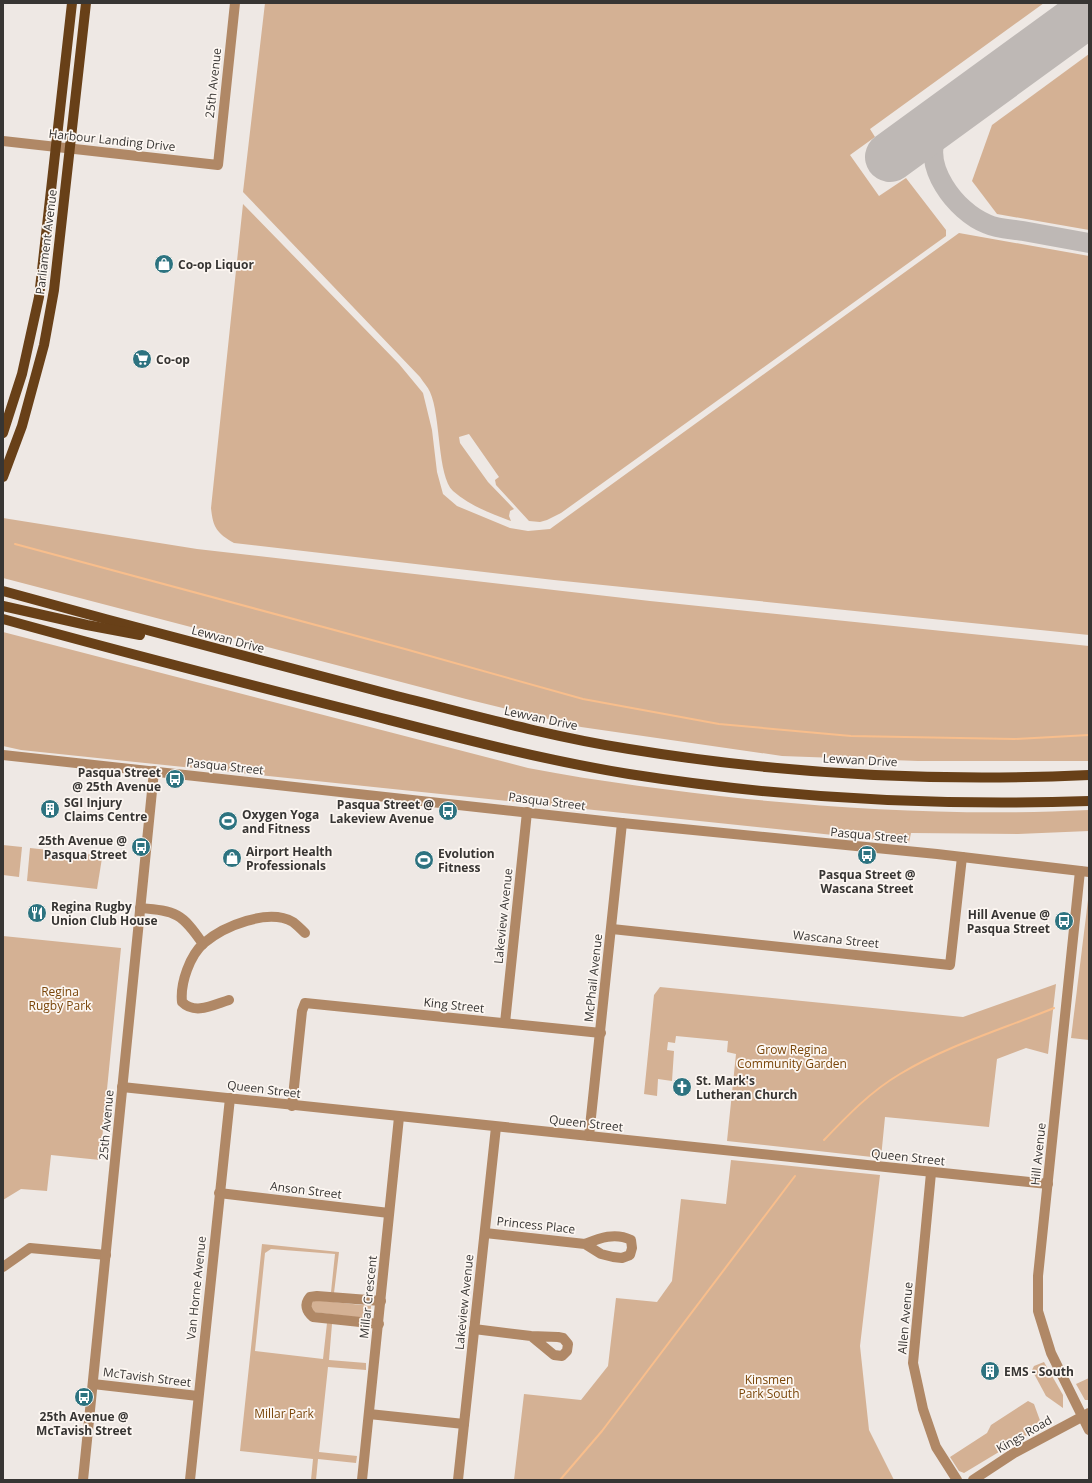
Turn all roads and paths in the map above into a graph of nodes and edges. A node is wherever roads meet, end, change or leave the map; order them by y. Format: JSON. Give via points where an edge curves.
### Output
{"nodes":[{"id":1,"x":72,"y":3,"type":"edge"},
{"id":2,"x":86,"y":3,"type":"edge"},
{"id":3,"x":235,"y":3,"type":"edge"},
{"id":4,"x":3,"y":142,"type":"edge"},
{"id":5,"x":56,"y":147,"type":"junction"},
{"id":6,"x":70,"y":149,"type":"junction"},
{"id":7,"x":218,"y":165,"type":"joint"},
{"id":8,"x":3,"y":433,"type":"edge"},
{"id":9,"x":3,"y":477,"type":"edge"},
{"id":10,"x":3,"y":590,"type":"edge"},
{"id":11,"x":3,"y":606,"type":"edge"},
{"id":12,"x":3,"y":619,"type":"edge"},
{"id":13,"x":209,"y":647,"type":"junction"},
{"id":14,"x":3,"y":755,"type":"edge"},
{"id":15,"x":154,"y":772,"type":"junction"},
{"id":16,"x":1089,"y":775,"type":"edge"},
{"id":17,"x":1089,"y":801,"type":"edge"},
{"id":18,"x":527,"y":812,"type":"junction"},
{"id":19,"x":622,"y":823,"type":"junction"},
{"id":20,"x":962,"y":857,"type":"junction"},
{"id":21,"x":1084,"y":871,"type":"edge"},
{"id":22,"x":140,"y":908,"type":"junction"},
{"id":23,"x":612,"y":928,"type":"junction"},
{"id":24,"x":305,"y":932,"type":"dead end"},
{"id":25,"x":203,"y":944,"type":"junction"},
{"id":26,"x":229,"y":1000,"type":"dead end"},
{"id":27,"x":505,"y":1023,"type":"junction"},
{"id":28,"x":601,"y":1032,"type":"junction"},
{"id":29,"x":122,"y":1087,"type":"junction"},
{"id":30,"x":230,"y":1098,"type":"junction"},
{"id":31,"x":292,"y":1106,"type":"junction"},
{"id":32,"x":399,"y":1117,"type":"junction"},
{"id":33,"x":496,"y":1127,"type":"junction"},
{"id":34,"x":589,"y":1136,"type":"junction"},
{"id":35,"x":931,"y":1173,"type":"junction"},
{"id":36,"x":1048,"y":1184,"type":"junction"},
{"id":37,"x":219,"y":1193,"type":"junction"},
{"id":38,"x":389,"y":1213,"type":"junction"},
{"id":39,"x":485,"y":1233,"type":"junction"},
{"id":40,"x":585,"y":1244,"type":"dead end"},
{"id":41,"x":106,"y":1255,"type":"junction"},
{"id":42,"x":3,"y":1266,"type":"edge"},
{"id":43,"x":381,"y":1302,"type":"junction"},
{"id":44,"x":379,"y":1324,"type":"junction"},
{"id":45,"x":474,"y":1329,"type":"junction"},
{"id":46,"x":531,"y":1336,"type":"dead end"},
{"id":47,"x":93,"y":1384,"type":"junction"},
{"id":48,"x":198,"y":1396,"type":"junction"},
{"id":49,"x":369,"y":1414,"type":"junction"},
{"id":50,"x":1086,"y":1414,"type":"edge"},
{"id":51,"x":464,"y":1424,"type":"junction"},
{"id":52,"x":1089,"y":1430,"type":"edge"},
{"id":53,"x":83,"y":1480,"type":"edge"},
{"id":54,"x":190,"y":1480,"type":"edge"},
{"id":55,"x":362,"y":1480,"type":"edge"},
{"id":56,"x":458,"y":1480,"type":"edge"},
{"id":57,"x":957,"y":1480,"type":"edge"},
{"id":58,"x":973,"y":1480,"type":"edge"}],
"edges":[{"from":1,"to":5,"type":"main road","name":"Parliament Avenue"},
{"from":2,"to":6,"type":"main road","name":"Parliament Avenue"},
{"from":3,"to":7,"type":"street","name":"25th Avenue"},
{"from":4,"to":5,"type":"street","name":"Harbour Landing Drive"},
{"from":5,"to":6,"type":"street","name":"Harbour Landing Drive"},
{"from":5,"to":8,"type":"main road","name":"Parliament Avenue","via":[[39,297],[22,374]]},
{"from":6,"to":7,"type":"street","name":"Harbour Landing Drive"},
{"from":6,"to":9,"type":"main road","name":"Parliament Avenue","via":[[54,290],[44,345],[24,419]]},
{"from":10,"to":13,"type":"main road","name":"Lewvan Drive"},
{"from":11,"to":13,"type":"main road","via":[[87,625]]},
{"from":12,"to":17,"type":"main road","via":[[162,663],[530,756],[628,773],[758,791],[837,797]]},
{"from":13,"to":16,"type":"main road","name":"Lewvan Drive","via":[[524,729],[643,751],[838,773],[977,778]]},
{"from":14,"to":15,"type":"street","name":"Pasqua Street"},
{"from":15,"to":18,"type":"street","name":"Pasqua Street"},
{"from":15,"to":22,"type":"street","name":"25th Avenue"},
{"from":18,"to":19,"type":"street","name":"Pasqua Street"},
{"from":18,"to":27,"type":"street","name":"Lakeview Avenue"},
{"from":19,"to":20,"type":"street","name":"Pasqua Street"},
{"from":19,"to":23,"type":"street","name":"McPhail Avenue"},
{"from":20,"to":21,"type":"street","name":"Pasqua Street"},
{"from":20,"to":23,"type":"street","name":"Wascana Street","via":[[950,964]]},
{"from":21,"to":36,"type":"street","name":"Hill Avenue"},
{"from":22,"to":25,"type":"street","via":[[169,910],[178,914]]},
{"from":22,"to":29,"type":"street","name":"25th Avenue"},
{"from":23,"to":28,"type":"street","name":"McPhail Avenue"},
{"from":24,"to":25,"type":"street","via":[[293,922],[280,919],[253,919],[232,926]]},
{"from":25,"to":26,"type":"street","via":[[188,966],[183,982],[182,1002],[188,1008],[196,1010]]},
{"from":27,"to":28,"type":"street","name":"King Street"},
{"from":27,"to":31,"type":"street","name":"King Street","via":[[305,1003]]},
{"from":28,"to":34,"type":"street","name":"McPhail Avenue"},
{"from":29,"to":30,"type":"street","name":"Queen Street"},
{"from":29,"to":41,"type":"street","name":"25th Avenue"},
{"from":30,"to":31,"type":"street","name":"Queen Street"},
{"from":30,"to":37,"type":"street","name":"Van Horne Avenue"},
{"from":31,"to":32,"type":"street","name":"Queen Street"},
{"from":32,"to":33,"type":"street","name":"Queen Street"},
{"from":32,"to":38,"type":"street","name":"Millar Crescent"},
{"from":33,"to":34,"type":"street","name":"Queen Street"},
{"from":33,"to":39,"type":"street","name":"Lakeview Avenue"},
{"from":34,"to":35,"type":"street","name":"Queen Street"},
{"from":35,"to":36,"type":"street","name":"Queen Street"},
{"from":35,"to":57,"type":"street","name":"Allen Avenue","via":[[913,1363],[923,1409],[936,1448]]},
{"from":36,"to":50,"type":"street","name":"Hill Avenue","via":[[1038,1276],[1038,1311],[1051,1353]]},
{"from":37,"to":38,"type":"street","name":"Anson Street"},
{"from":37,"to":48,"type":"street","name":"Van Horne Avenue"},
{"from":38,"to":43,"type":"street","name":"Millar Crescent"},
{"from":39,"to":40,"type":"street","name":"Princess Place"},
{"from":39,"to":45,"type":"street","name":"Lakeview Avenue"},
{"from":41,"to":42,"type":"street","via":[[30,1248]]},
{"from":41,"to":47,"type":"street","name":"25th Avenue"},
{"from":43,"to":44,"type":"street","name":"Millar Crescent"},
{"from":43,"to":44,"type":"street","via":[[317,1296],[306,1301],[306,1308],[313,1318]]},
{"from":44,"to":49,"type":"street","name":"Millar Crescent"},
{"from":45,"to":46,"type":"street"},
{"from":45,"to":51,"type":"street","name":"Lakeview Avenue"},
{"from":47,"to":48,"type":"street","name":"McTavish Street"},
{"from":47,"to":53,"type":"street","name":"25th Avenue"},
{"from":48,"to":54,"type":"street","name":"Van Horne Avenue"},
{"from":49,"to":51,"type":"street"},
{"from":49,"to":55,"type":"street","name":"Millar Crescent"},
{"from":50,"to":52,"type":"street","name":"Hill Avenue"},
{"from":50,"to":58,"type":"street","name":"Kings Road","via":[[1014,1453]]},
{"from":51,"to":56,"type":"street","name":"Lakeview Avenue"}]}
